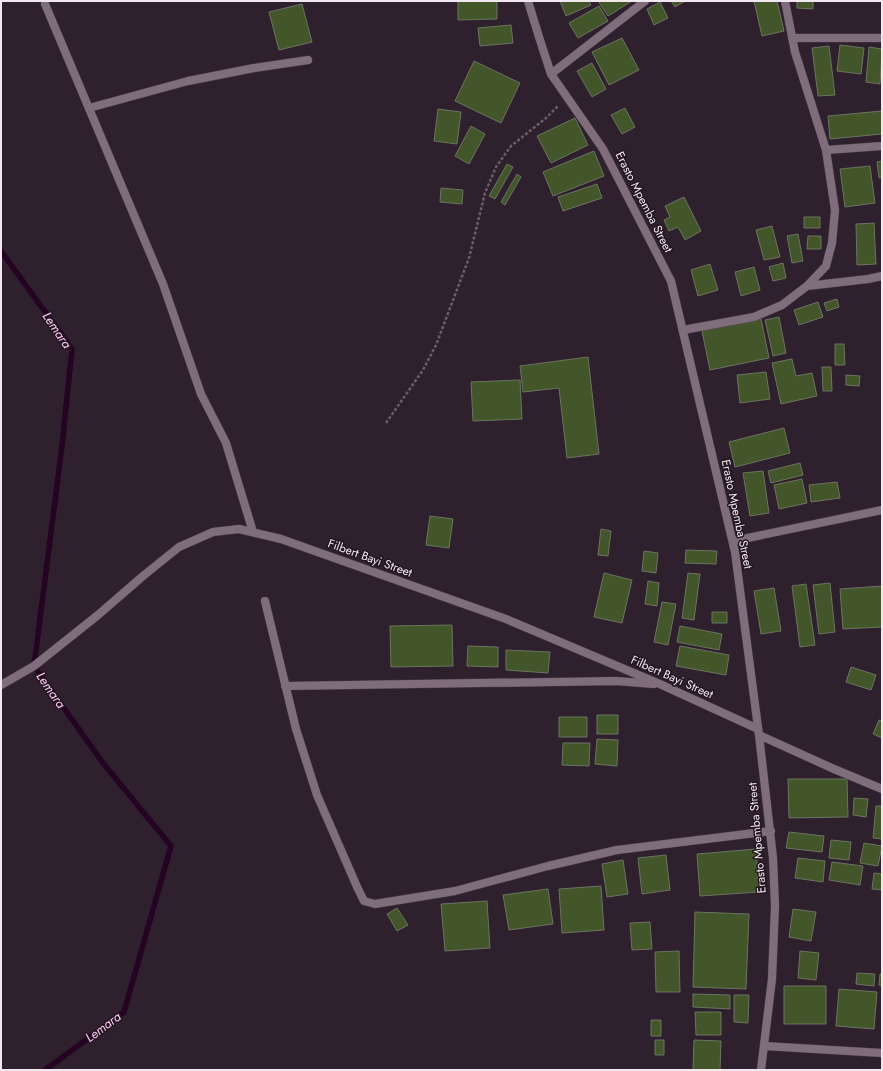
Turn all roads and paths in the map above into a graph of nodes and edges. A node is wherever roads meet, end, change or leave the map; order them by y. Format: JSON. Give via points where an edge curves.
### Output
{"nodes":[{"id":1,"x":528,"y":1,"type":"edge"},
{"id":2,"x":645,"y":1,"type":"edge"},
{"id":3,"x":785,"y":1,"type":"edge"},
{"id":4,"x":45,"y":4,"type":"dead end"},
{"id":5,"x":792,"y":38,"type":"junction"},
{"id":6,"x":882,"y":38,"type":"edge"},
{"id":7,"x":308,"y":60,"type":"dead end"},
{"id":8,"x":552,"y":74,"type":"junction"},
{"id":9,"x":567,"y":97,"type":"junction"},
{"id":10,"x":89,"y":108,"type":"junction"},
{"id":11,"x":882,"y":146,"type":"edge"},
{"id":12,"x":826,"y":150,"type":"junction"},
{"id":13,"x":882,"y":276,"type":"edge"},
{"id":14,"x":807,"y":286,"type":"junction"},
{"id":15,"x":683,"y":330,"type":"junction"},
{"id":16,"x":386,"y":423,"type":"dead end"},
{"id":17,"x":882,"y":510,"type":"edge"},
{"id":18,"x":253,"y":532,"type":"junction"},
{"id":19,"x":733,"y":541,"type":"junction"},
{"id":20,"x":265,"y":601,"type":"dead end"},
{"id":21,"x":1,"y":685,"type":"edge"},
{"id":22,"x":662,"y":685,"type":"junction"},
{"id":23,"x":285,"y":686,"type":"junction"},
{"id":24,"x":759,"y":732,"type":"junction"},
{"id":25,"x":882,"y":789,"type":"edge"},
{"id":26,"x":771,"y":831,"type":"junction"},
{"id":27,"x":764,"y":1046,"type":"junction"},
{"id":28,"x":882,"y":1053,"type":"edge"},
{"id":29,"x":761,"y":1070,"type":"edge"}],
"edges":[{"from":1,"to":8,"type":"street","name":"Erasto Mpemba Street"},
{"from":2,"to":8,"type":"street"},
{"from":3,"to":5,"type":"street"},
{"from":4,"to":10,"type":"street"},
{"from":5,"to":6,"type":"street"},
{"from":5,"to":12,"type":"street"},
{"from":7,"to":10,"type":"street","via":[[188,81]]},
{"from":8,"to":9,"type":"street","name":"Erasto Mpemba Street"},
{"from":9,"to":15,"type":"street","name":"Erasto Mpemba Street","via":[[603,149],[672,281]]},
{"from":9,"to":16,"type":"path","via":[[511,146],[496,167],[485,193],[468,258],[436,345],[423,370]]},
{"from":10,"to":18,"type":"street","via":[[163,284],[201,394],[226,443]]},
{"from":11,"to":12,"type":"street"},
{"from":12,"to":14,"type":"street","via":[[835,210],[832,243],[826,266]]},
{"from":13,"to":14,"type":"street"},
{"from":14,"to":15,"type":"street","via":[[782,305],[754,316]]},
{"from":15,"to":19,"type":"street","name":"Erasto Mpemba Street"},
{"from":17,"to":19,"type":"street"},
{"from":18,"to":21,"type":"street","name":"Filbert Bayi Street","via":[[239,529],[213,532],[179,546],[34,666]]},
{"from":18,"to":22,"type":"street","name":"Filbert Bayi Street","via":[[281,539],[506,619]]},
{"from":19,"to":24,"type":"street","name":"Erasto Mpemba Street"},
{"from":20,"to":23,"type":"street"},
{"from":22,"to":23,"type":"street","via":[[616,681]]},
{"from":22,"to":24,"type":"street","name":"Filbert Bayi Street"},
{"from":23,"to":26,"type":"street","via":[[317,795],[364,902],[375,904],[455,891],[617,850]]},
{"from":24,"to":25,"type":"street","name":"Filbert Bayi Street","via":[[834,770]]},
{"from":24,"to":26,"type":"street","name":"Erasto Mpemba Street"},
{"from":26,"to":27,"type":"street","name":"Erasto Mpemba Street","via":[[775,906],[772,979]]},
{"from":27,"to":28,"type":"street"},
{"from":27,"to":29,"type":"street","name":"Erasto Mpemba Street"}]}
